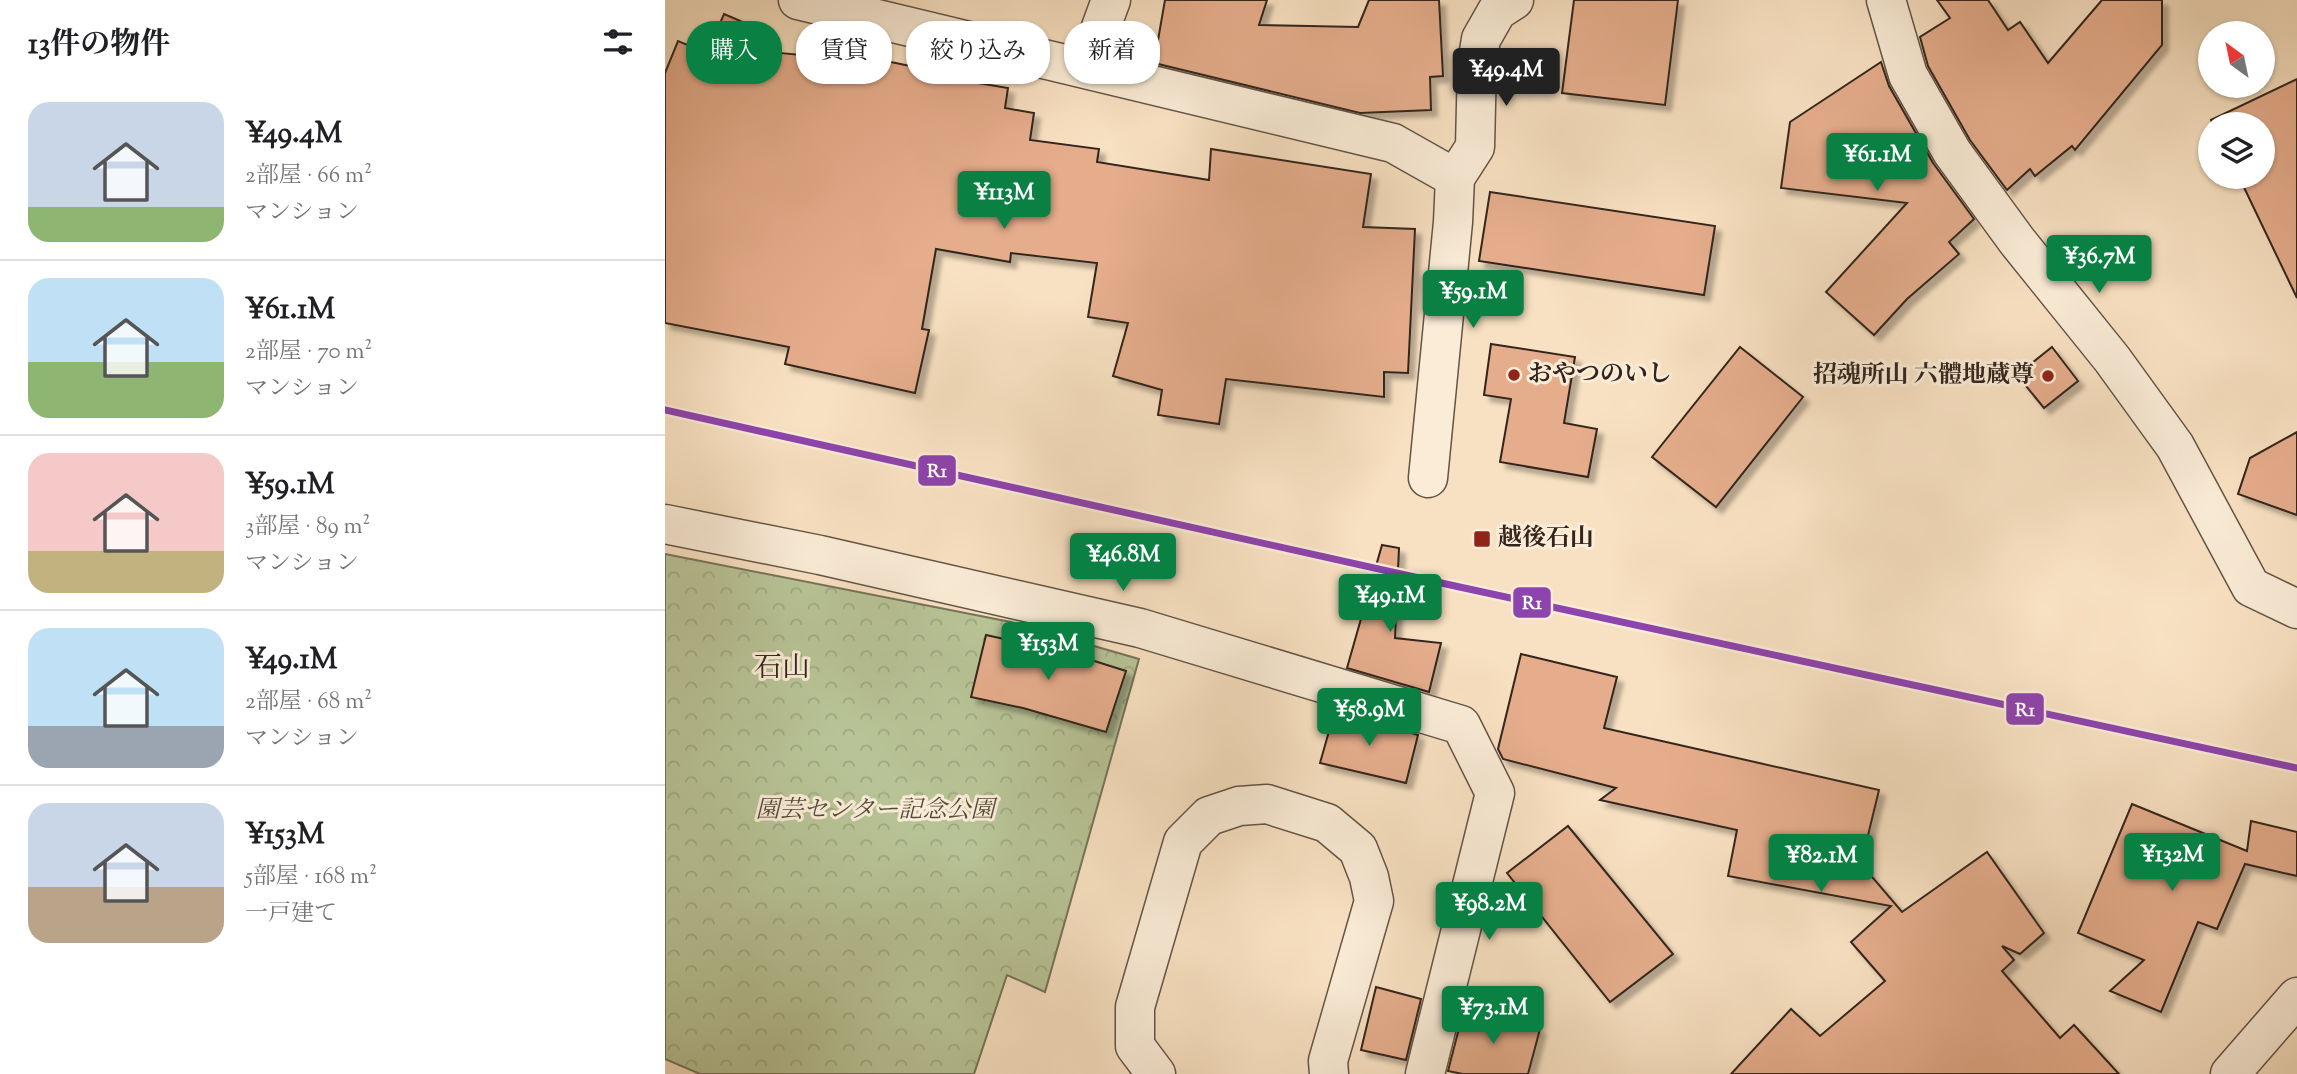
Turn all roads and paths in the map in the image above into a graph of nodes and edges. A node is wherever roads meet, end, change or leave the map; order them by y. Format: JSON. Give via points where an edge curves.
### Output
{"nodes":[{"id":1,"x":798,"y":0,"type":"edge"},
{"id":2,"x":1111,"y":0,"type":"edge"},
{"id":3,"x":1514,"y":0,"type":"edge"},
{"id":4,"x":1886,"y":0,"type":"edge"},
{"id":5,"x":1103,"y":21,"type":"edge"},
{"id":6,"x":1064,"y":63,"type":"edge"},
{"id":7,"x":1151,"y":84,"type":"edge"},
{"id":8,"x":1455,"y":178,"type":"junction"},
{"id":9,"x":1428,"y":478,"type":"dead end"},
{"id":10,"x":665,"y":524,"type":"edge"},
{"id":11,"x":2297,"y":609,"type":"edge"},
{"id":12,"x":2297,"y":997,"type":"edge"},
{"id":13,"x":1325,"y":1070,"type":"edge"},
{"id":14,"x":1156,"y":1074,"type":"edge"},
{"id":15,"x":1425,"y":1074,"type":"edge"},
{"id":16,"x":2230,"y":1074,"type":"edge"}],
"edges":[{"from":1,"to":6,"type":"street"},
{"from":2,"to":5,"type":"street"},
{"from":3,"to":8,"type":"street","via":[[1497,12],[1481,39],[1475,147]]},
{"from":4,"to":11,"type":"street","via":[[1908,75],[1952,152],[2175,446],[2251,587]]},
{"from":7,"to":8,"type":"street","via":[[1393,143]]},
{"from":8,"to":9,"type":"street"},
{"from":10,"to":15,"type":"street","via":[[1140,628],[1461,725],[1495,793]]},
{"from":12,"to":16,"type":"street"},
{"from":13,"to":14,"type":"street","via":[[1374,901],[1369,877],[1358,849],[1327,823],[1268,804],[1209,816],[1183,842],[1135,1007],[1135,1046]]}]}
